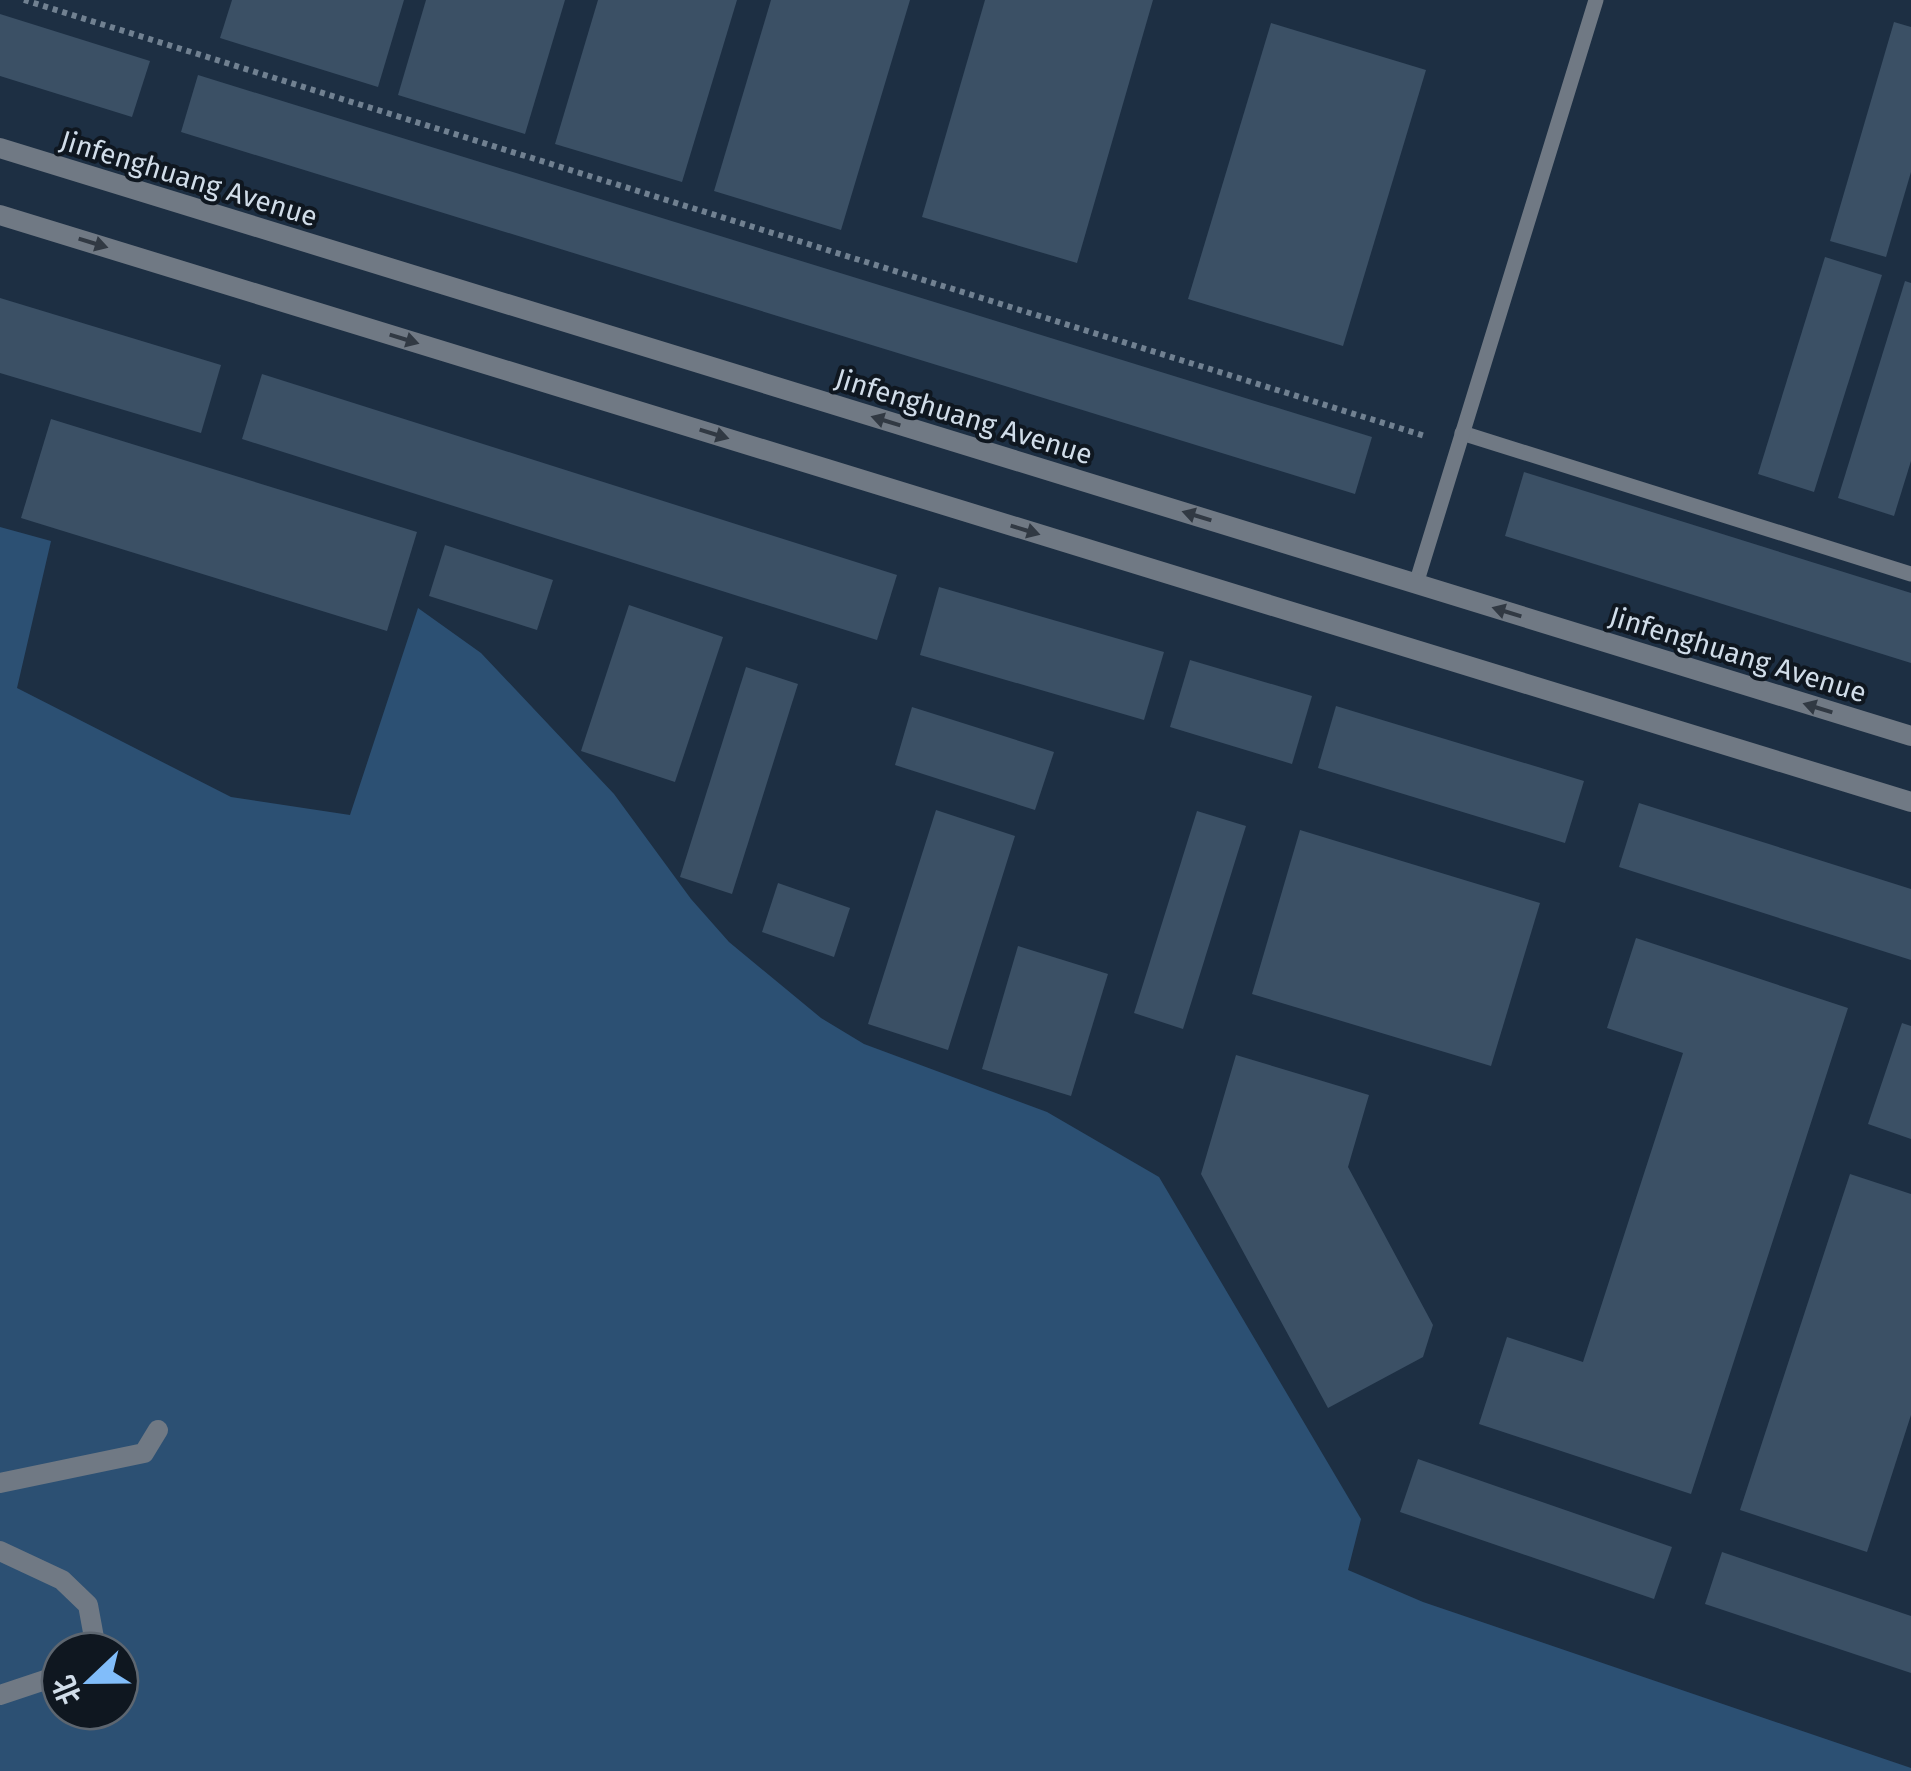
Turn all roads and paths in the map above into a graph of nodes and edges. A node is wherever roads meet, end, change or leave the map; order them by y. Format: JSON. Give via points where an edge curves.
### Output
{"nodes":[{"id":1,"x":24,"y":0,"type":"edge"},
{"id":2,"x":1596,"y":0,"type":"edge"},
{"id":3,"x":0,"y":148,"type":"edge"},
{"id":4,"x":0,"y":215,"type":"edge"},
{"id":5,"x":1462,"y":433,"type":"junction"},
{"id":6,"x":1425,"y":436,"type":"dead end"},
{"id":7,"x":1911,"y":574,"type":"edge"},
{"id":8,"x":1416,"y":584,"type":"junction"},
{"id":9,"x":1911,"y":736,"type":"edge"},
{"id":10,"x":1911,"y":802,"type":"edge"},
{"id":11,"x":158,"y":1430,"type":"dead end"},
{"id":12,"x":0,"y":1482,"type":"edge"},
{"id":13,"x":0,"y":1551,"type":"edge"},
{"id":14,"x":93,"y":1631,"type":"edge"},
{"id":15,"x":40,"y":1682,"type":"edge"},
{"id":16,"x":0,"y":1695,"type":"edge"}],
"edges":[{"from":1,"to":6,"type":"path"},
{"from":2,"to":5,"type":"lane"},
{"from":8,"to":3,"type":"street","name":"Jinfenghuang Avenue","one_way":true},
{"from":4,"to":10,"type":"street","one_way":true},
{"from":5,"to":7,"type":"lane"},
{"from":5,"to":8,"type":"lane"},
{"from":9,"to":8,"type":"street","name":"Jinfenghuang Avenue","one_way":true},
{"from":11,"to":12,"type":"street","via":[[144,1452]]},
{"from":13,"to":14,"type":"street","via":[[62,1580],[88,1605]]},
{"from":15,"to":16,"type":"street"}]}
